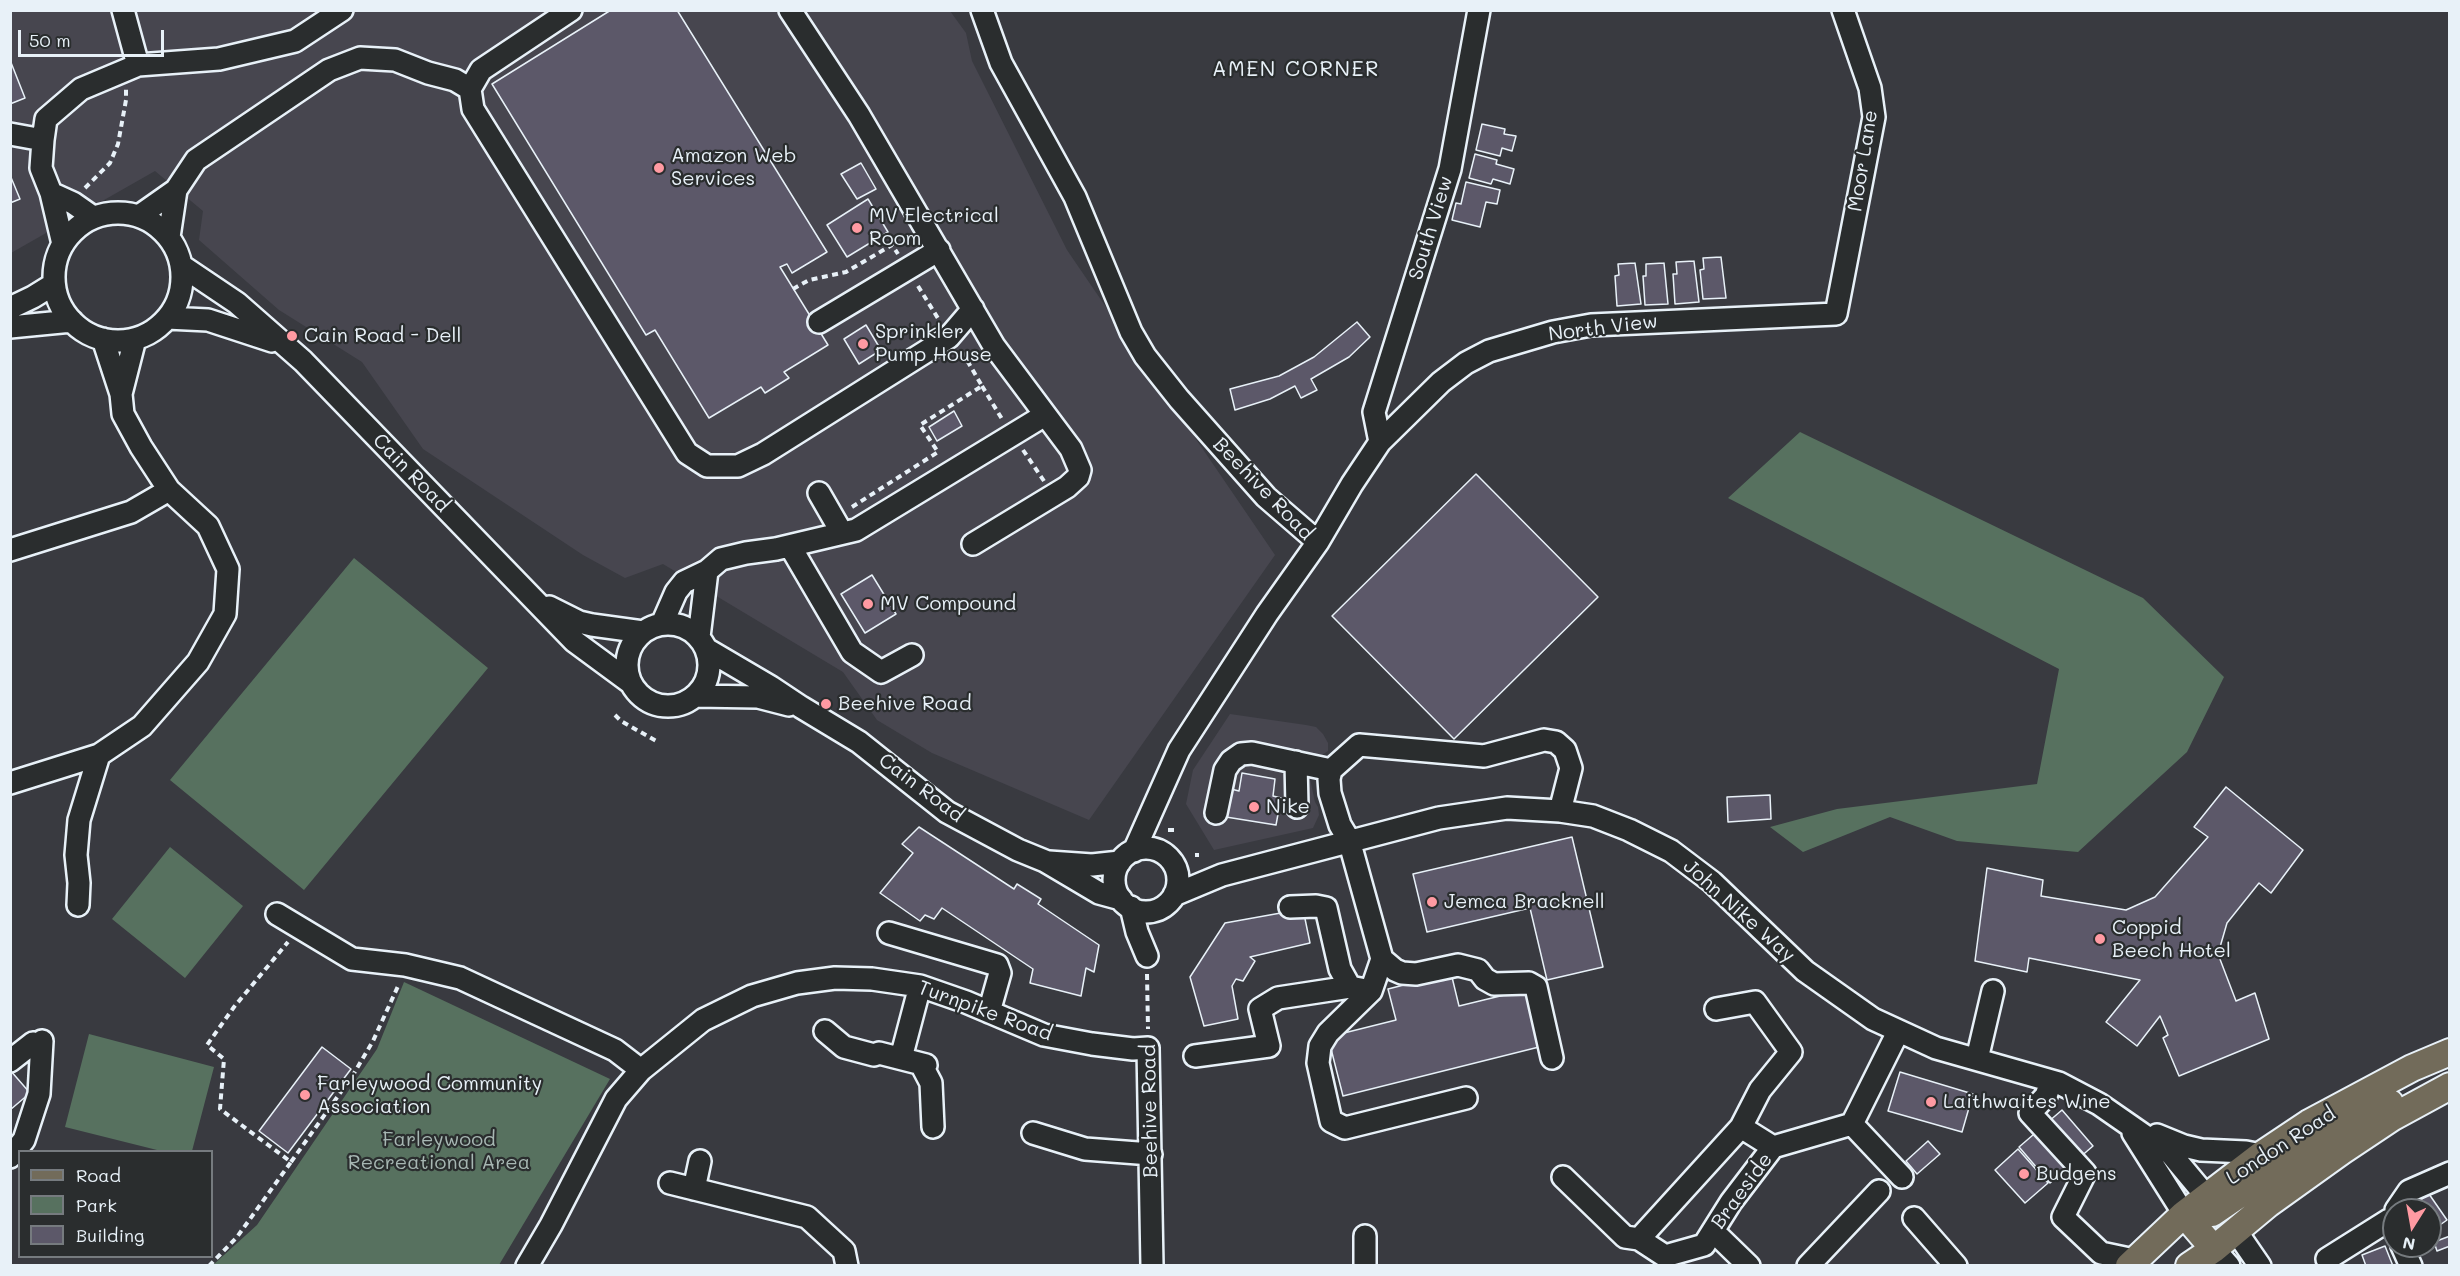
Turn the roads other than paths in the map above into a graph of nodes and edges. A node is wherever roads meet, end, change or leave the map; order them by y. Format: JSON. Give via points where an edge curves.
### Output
{"nodes":[{"id":1,"x":123,"y":10,"type":"edge"},
{"id":2,"x":342,"y":10,"type":"edge"},
{"id":3,"x":571,"y":10,"type":"edge"},
{"id":4,"x":790,"y":10,"type":"edge"},
{"id":5,"x":982,"y":10,"type":"edge"},
{"id":6,"x":1479,"y":10,"type":"edge"},
{"id":7,"x":1843,"y":10,"type":"edge"},
{"id":8,"x":132,"y":68,"type":"junction"},
{"id":9,"x":470,"y":89,"type":"junction"},
{"id":10,"x":10,"y":134,"type":"edge"},
{"id":11,"x":43,"y":140,"type":"junction"},
{"id":12,"x":176,"y":190,"type":"junction"},
{"id":13,"x":51,"y":193,"type":"junction"},
{"id":14,"x":139,"y":216,"type":"junction"},
{"id":15,"x":93,"y":217,"type":"junction"},
{"id":16,"x":169,"y":237,"type":"junction"},
{"id":17,"x":63,"y":244,"type":"junction"},
{"id":18,"x":939,"y":250,"type":"junction"},
{"id":19,"x":182,"y":266,"type":"junction"},
{"id":20,"x":54,"y":284,"type":"junction"},
{"id":21,"x":10,"y":308,"type":"edge"},
{"id":22,"x":973,"y":309,"type":"junction"},
{"id":23,"x":1836,"y":314,"type":"joint"},
{"id":24,"x":167,"y":318,"type":"junction"},
{"id":25,"x":72,"y":321,"type":"junction"},
{"id":26,"x":819,"y":322,"type":"dead end"},
{"id":27,"x":10,"y":327,"type":"edge"},
{"id":28,"x":103,"y":339,"type":"junction"},
{"id":29,"x":135,"y":339,"type":"junction"},
{"id":30,"x":284,"y":345,"type":"junction"},
{"id":31,"x":121,"y":394,"type":"junction"},
{"id":32,"x":1045,"y":415,"type":"junction"},
{"id":33,"x":1380,"y":442,"type":"junction"},
{"id":34,"x":169,"y":490,"type":"junction"},
{"id":35,"x":819,"y":494,"type":"dead end"},
{"id":36,"x":844,"y":527,"type":"junction"},
{"id":37,"x":1318,"y":542,"type":"junction"},
{"id":38,"x":973,"y":544,"type":"dead end"},
{"id":39,"x":790,"y":546,"type":"junction"},
{"id":40,"x":10,"y":550,"type":"edge"},
{"id":41,"x":707,"y":571,"type":"junction"},
{"id":42,"x":537,"y":602,"type":"junction"},
{"id":43,"x":652,"y":628,"type":"junction"},
{"id":44,"x":703,"y":644,"type":"junction"},
{"id":45,"x":912,"y":655,"type":"dead end"},
{"id":46,"x":631,"y":683,"type":"junction"},
{"id":47,"x":695,"y":696,"type":"junction"},
{"id":48,"x":801,"y":708,"type":"junction"},
{"id":49,"x":99,"y":755,"type":"junction"},
{"id":50,"x":1296,"y":762,"type":"junction"},
{"id":51,"x":1331,"y":770,"type":"junction"},
{"id":52,"x":10,"y":783,"type":"edge"},
{"id":53,"x":1157,"y":802,"type":"junction"},
{"id":54,"x":1297,"y":807,"type":"dead end"},
{"id":55,"x":1560,"y":811,"type":"junction"},
{"id":56,"x":1215,"y":813,"type":"dead end"},
{"id":57,"x":1349,"y":840,"type":"junction"},
{"id":58,"x":1127,"y":856,"type":"junction"},
{"id":59,"x":1165,"y":856,"type":"junction"},
{"id":60,"x":1045,"y":861,"type":"junction"},
{"id":61,"x":1222,"y":875,"type":"junction"},
{"id":62,"x":1174,"y":895,"type":"junction"},
{"id":63,"x":1126,"y":903,"type":"junction"},
{"id":64,"x":78,"y":905,"type":"dead end"},
{"id":65,"x":1290,"y":907,"type":"dead end"},
{"id":66,"x":1157,"y":909,"type":"junction"},
{"id":67,"x":277,"y":914,"type":"dead end"},
{"id":68,"x":890,"y":933,"type":"dead end"},
{"id":69,"x":1382,"y":959,"type":"junction"},
{"id":70,"x":920,"y":986,"type":"junction"},
{"id":71,"x":1361,"y":989,"type":"junction"},
{"id":72,"x":1993,"y":991,"type":"dead end"},
{"id":73,"x":1716,"y":1009,"type":"dead end"},
{"id":74,"x":989,"y":1012,"type":"junction"},
{"id":75,"x":825,"y":1031,"type":"dead end"},
{"id":76,"x":1898,"y":1032,"type":"junction"},
{"id":77,"x":1148,"y":1048,"type":"joint"},
{"id":78,"x":2450,"y":1052,"type":"edge"},
{"id":79,"x":1195,"y":1056,"type":"dead end"},
{"id":80,"x":1552,"y":1058,"type":"dead end"},
{"id":81,"x":1977,"y":1059,"type":"junction"},
{"id":82,"x":10,"y":1061,"type":"edge"},
{"id":83,"x":916,"y":1063,"type":"junction"},
{"id":84,"x":641,"y":1070,"type":"junction"},
{"id":85,"x":2051,"y":1081,"type":"junction"},
{"id":86,"x":2450,"y":1086,"type":"edge"},
{"id":87,"x":1466,"y":1098,"type":"dead end"},
{"id":88,"x":2126,"y":1122,"type":"junction"},
{"id":89,"x":1852,"y":1124,"type":"junction"},
{"id":90,"x":933,"y":1127,"type":"dead end"},
{"id":91,"x":1741,"y":1127,"type":"junction"},
{"id":92,"x":1033,"y":1133,"type":"dead end"},
{"id":93,"x":1773,"y":1148,"type":"junction"},
{"id":94,"x":1151,"y":1154,"type":"junction"},
{"id":95,"x":2261,"y":1155,"type":"junction"},
{"id":96,"x":10,"y":1157,"type":"edge"},
{"id":97,"x":700,"y":1161,"type":"dead end"},
{"id":98,"x":2450,"y":1173,"type":"edge"},
{"id":99,"x":1563,"y":1177,"type":"dead end"},
{"id":100,"x":1902,"y":1178,"type":"dead end"},
{"id":101,"x":670,"y":1183,"type":"dead end"},
{"id":102,"x":694,"y":1189,"type":"junction"},
{"id":103,"x":1879,"y":1191,"type":"dead end"},
{"id":104,"x":2405,"y":1198,"type":"edge"},
{"id":105,"x":2212,"y":1202,"type":"junction"},
{"id":106,"x":1914,"y":1218,"type":"dead end"},
{"id":107,"x":2190,"y":1220,"type":"junction"},
{"id":108,"x":2382,"y":1225,"type":"edge"},
{"id":109,"x":1713,"y":1231,"type":"junction"},
{"id":110,"x":2236,"y":1231,"type":"junction"},
{"id":111,"x":1365,"y":1236,"type":"dead end"},
{"id":112,"x":1639,"y":1239,"type":"junction"},
{"id":113,"x":2222,"y":1257,"type":"edge"},
{"id":114,"x":2326,"y":1259,"type":"dead end"},
{"id":115,"x":2132,"y":1263,"type":"edge"},
{"id":116,"x":527,"y":1266,"type":"edge"},
{"id":117,"x":847,"y":1266,"type":"edge"},
{"id":118,"x":1152,"y":1266,"type":"edge"},
{"id":119,"x":1365,"y":1266,"type":"edge"},
{"id":120,"x":1749,"y":1266,"type":"edge"},
{"id":121,"x":1808,"y":1266,"type":"edge"},
{"id":122,"x":1956,"y":1266,"type":"edge"},
{"id":123,"x":2189,"y":1266,"type":"edge"},
{"id":124,"x":2260,"y":1266,"type":"edge"}],
"edges":[{"from":1,"to":8,"type":"street"},
{"from":2,"to":8,"type":"street","via":[[295,41],[219,59]]},
{"from":3,"to":9,"type":"street","via":[[481,70]]},
{"from":4,"to":18,"type":"street","via":[[859,115]]},
{"from":5,"to":37,"type":"street","name":"Beehive Road","via":[[1001,63],[1074,197],[1145,356],[1266,497]]},
{"from":6,"to":33,"type":"street","name":"South View","via":[[1450,169],[1374,411]]},
{"from":7,"to":23,"type":"street","name":"Moor Lane","via":[[1870,88],[1874,117]]},
{"from":8,"to":11,"type":"street","via":[[81,89],[46,119]]},
{"from":9,"to":12,"type":"street","via":[[395,60],[360,58],[329,70],[196,160]]},
{"from":9,"to":22,"type":"street","via":[[473,110],[687,453],[708,466],[738,466],[763,454],[949,337]]},
{"from":10,"to":11,"type":"street"},
{"from":11,"to":13,"type":"street","via":[[41,168]]},
{"from":12,"to":14,"type":"street"},
{"from":12,"to":16,"type":"street"},
{"from":13,"to":15,"type":"street"},
{"from":13,"to":17,"type":"street"},
{"from":14,"to":15,"type":"street","via":[[116,213]]},
{"from":14,"to":16,"type":"street"},
{"from":15,"to":17,"type":"street","via":[[76,228]]},
{"from":16,"to":19,"type":"street"},
{"from":17,"to":20,"type":"street","via":[[57,256]]},
{"from":18,"to":22,"type":"street"},
{"from":18,"to":26,"type":"street"},
{"from":19,"to":24,"type":"street","via":[[181,294]]},
{"from":19,"to":30,"type":"street","name":"Cain Road","via":[[237,303]]},
{"from":20,"to":21,"type":"street"},
{"from":20,"to":25,"type":"street","via":[[60,304]]},
{"from":22,"to":32,"type":"street","via":[[994,346]]},
{"from":23,"to":33,"type":"street","name":"North View","via":[[1591,325],[1516,341],[1466,363]]},
{"from":24,"to":29,"type":"street"},
{"from":24,"to":30,"type":"street","name":"Cain Road","via":[[208,320]]},
{"from":25,"to":27,"type":"street"},
{"from":25,"to":28,"type":"street"},
{"from":28,"to":29,"type":"street"},
{"from":28,"to":31,"type":"street"},
{"from":29,"to":31,"type":"street"},
{"from":30,"to":42,"type":"street","name":"Cain Road","via":[[336,393]]},
{"from":31,"to":34,"type":"street","via":[[123,414]]},
{"from":32,"to":36,"type":"street","via":[[998,446],[989,465],[927,503],[872,532]]},
{"from":32,"to":38,"type":"street","via":[[1071,449],[1080,470],[1078,477]]},
{"from":33,"to":37,"type":"street","name":"North View"},
{"from":34,"to":40,"type":"street","via":[[131,512]]},
{"from":34,"to":49,"type":"street","via":[[208,526],[228,569],[225,614],[198,662],[142,726]]},
{"from":35,"to":36,"type":"street"},
{"from":36,"to":39,"type":"street"},
{"from":37,"to":53,"type":"street","name":"Beehive Road","via":[[1179,750]]},
{"from":39,"to":41,"type":"street","via":[[722,559]]},
{"from":39,"to":45,"type":"street","via":[[852,652],[881,672]]},
{"from":41,"to":43,"type":"street","via":[[684,582]]},
{"from":41,"to":44,"type":"street"},
{"from":42,"to":43,"type":"street","name":"Cain Road","via":[[579,622],[620,630]]},
{"from":42,"to":46,"type":"street","name":"Cain Road","via":[[574,641]]},
{"from":43,"to":44,"type":"street","via":[[675,624],[688,628]]},
{"from":43,"to":46,"type":"street","via":[[629,650]]},
{"from":44,"to":47,"type":"street","via":[[708,676]]},
{"from":44,"to":48,"type":"street","name":"Cain Road"},
{"from":46,"to":47,"type":"street","via":[[645,699],[665,706]]},
{"from":47,"to":48,"type":"street","name":"Cain Road","via":[[758,697]]},
{"from":48,"to":60,"type":"street","name":"Cain Road","via":[[859,742],[947,812]]},
{"from":49,"to":52,"type":"street"},
{"from":49,"to":64,"type":"street","via":[[79,820]]},
{"from":50,"to":51,"type":"street"},
{"from":50,"to":54,"type":"street"},
{"from":50,"to":56,"type":"street","via":[[1241,754],[1225,770]]},
{"from":51,"to":55,"type":"street","via":[[1359,745],[1484,756],[1544,740],[1556,742],[1565,750],[1571,768]]},
{"from":51,"to":57,"type":"street","via":[[1330,793]]},
{"from":53,"to":58,"type":"street","name":"Beehive Road"},
{"from":53,"to":59,"type":"street","name":"Beehive Road"},
{"from":55,"to":57,"type":"street","name":"John Nike Way","via":[[1480,811]]},
{"from":55,"to":76,"type":"street","name":"John Nike Way","via":[[1593,816],[1671,851],[1712,882],[1805,971]]},
{"from":57,"to":61,"type":"street","name":"John Nike Way"},
{"from":57,"to":69,"type":"street"},
{"from":58,"to":59,"type":"street","via":[[1141,848]]},
{"from":58,"to":60,"type":"street","name":"Cain Road","via":[[1092,864]]},
{"from":58,"to":63,"type":"street","via":[[1115,881]]},
{"from":59,"to":61,"type":"street"},
{"from":59,"to":62,"type":"street","via":[[1178,878]]},
{"from":60,"to":63,"type":"street","name":"Cain Road","via":[[1099,893]]},
{"from":61,"to":62,"type":"street","name":"John Nike Way"},
{"from":62,"to":66,"type":"street"},
{"from":63,"to":66,"type":"street","via":[[1148,911]]},
{"from":63,"to":66,"type":"street","via":[[1147,956]]},
{"from":65,"to":71,"type":"street","via":[[1326,908],[1340,969]]},
{"from":67,"to":84,"type":"street","via":[[351,960],[405,965],[460,978],[615,1050]]},
{"from":68,"to":74,"type":"street","via":[[997,965],[1000,973]]},
{"from":69,"to":71,"type":"street"},
{"from":69,"to":80,"type":"street","via":[[1402,973],[1458,965],[1478,970],[1494,984],[1522,982],[1536,987]]},
{"from":70,"to":74,"type":"street","name":"Turnpike Road"},
{"from":70,"to":83,"type":"street"},
{"from":70,"to":84,"type":"street","name":"Turnpike Road","via":[[835,978],[797,983],[752,996],[703,1020]]},
{"from":71,"to":79,"type":"street","via":[[1278,998],[1260,1009],[1269,1047]]},
{"from":71,"to":87,"type":"street","via":[[1320,1046],[1318,1063],[1330,1120],[1345,1128]]},
{"from":72,"to":81,"type":"street"},
{"from":73,"to":91,"type":"street","via":[[1755,1002],[1791,1052],[1760,1090]]},
{"from":74,"to":77,"type":"street","name":"Turnpike Road","via":[[1044,1035],[1073,1042]]},
{"from":75,"to":83,"type":"street","via":[[844,1047]]},
{"from":76,"to":81,"type":"street","name":"John Nike Way"},
{"from":76,"to":89,"type":"street"},
{"from":77,"to":94,"type":"street","name":"Beehive Road"},
{"from":78,"to":95,"type":"main road","name":"London Road","via":[[2319,1118]]},
{"from":81,"to":85,"type":"street","name":"John Nike Way"},
{"from":82,"to":96,"type":"street","via":[[38,1042],[39,1094],[24,1140]]},
{"from":83,"to":90,"type":"street","via":[[932,1083]]},
{"from":84,"to":116,"type":"street","name":"Turnpike Road","via":[[616,1099]]},
{"from":85,"to":88,"type":"street","name":"John Nike Way"},
{"from":85,"to":115,"type":"street","via":[[2046,1096],[2030,1113],[2085,1173],[2063,1217],[2101,1253]]},
{"from":86,"to":105,"type":"main road","via":[[2422,1088],[2380,1108]]},
{"from":86,"to":110,"type":"main road","name":"London Road","via":[[2359,1140]]},
{"from":88,"to":95,"type":"street","name":"John Nike Way","via":[[2184,1146]]},
{"from":88,"to":105,"type":"street","name":"John Nike Way","via":[[2171,1154]]},
{"from":88,"to":107,"type":"street","name":"John Nike Way"},
{"from":89,"to":93,"type":"street","name":"Braeside"},
{"from":89,"to":100,"type":"street"},
{"from":91,"to":93,"type":"street"},
{"from":91,"to":112,"type":"street"},
{"from":92,"to":94,"type":"street","via":[[1085,1149]]},
{"from":93,"to":109,"type":"street","name":"Braeside"},
{"from":94,"to":118,"type":"street","name":"Beehive Road"},
{"from":95,"to":105,"type":"main road","name":"London Road"},
{"from":97,"to":102,"type":"street"},
{"from":98,"to":104,"type":"street","via":[[2409,1191]]},
{"from":99,"to":112,"type":"street","name":"Braeside","via":[[1624,1237]]},
{"from":101,"to":102,"type":"street"},
{"from":102,"to":117,"type":"street","via":[[807,1216],[844,1251]]},
{"from":103,"to":121,"type":"street"},
{"from":105,"to":107,"type":"main road"},
{"from":105,"to":110,"type":"main road"},
{"from":106,"to":122,"type":"street"},
{"from":107,"to":113,"type":"main road"},
{"from":107,"to":115,"type":"main road"},
{"from":108,"to":114,"type":"street"},
{"from":109,"to":112,"type":"street","name":"Braeside","via":[[1704,1245],[1665,1256]]},
{"from":109,"to":120,"type":"street"},
{"from":110,"to":113,"type":"main road","name":"London Road"},
{"from":110,"to":124,"type":"street"},
{"from":111,"to":119,"type":"street"},
{"from":113,"to":123,"type":"main road","name":"London Road"}]}
